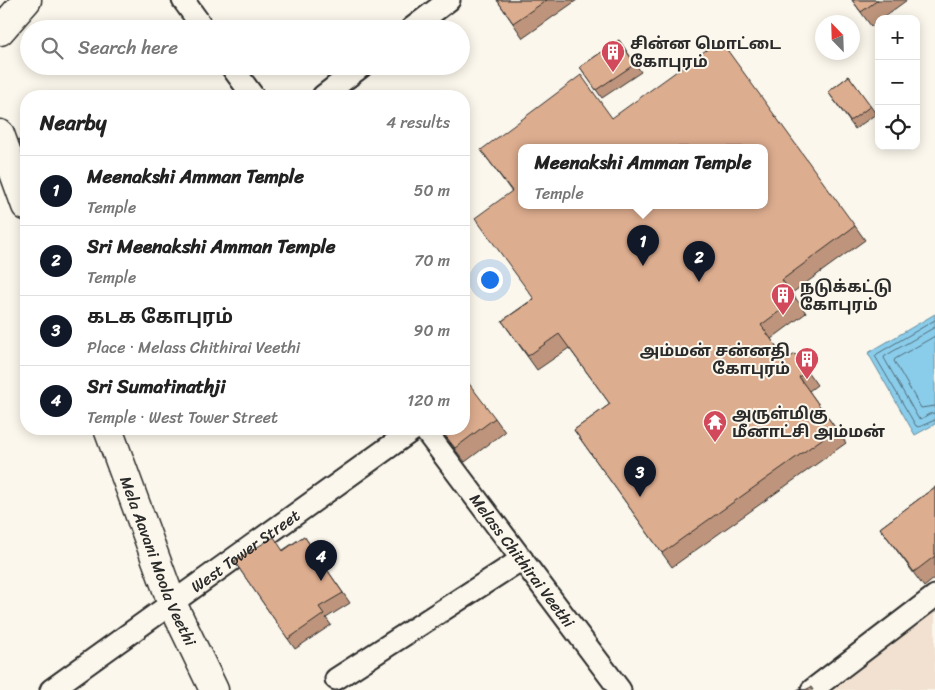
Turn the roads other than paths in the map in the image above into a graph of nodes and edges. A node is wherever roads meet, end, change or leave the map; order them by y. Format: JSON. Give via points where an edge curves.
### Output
{"nodes":[{"id":1,"x":27,"y":0,"type":"edge"},
{"id":2,"x":183,"y":0,"type":"edge"},
{"id":3,"x":449,"y":0,"type":"edge"},
{"id":4,"x":197,"y":20,"type":"edge"},
{"id":5,"x":423,"y":20,"type":"edge"},
{"id":6,"x":0,"y":31,"type":"edge"},
{"id":7,"x":238,"y":75,"type":"edge"},
{"id":8,"x":350,"y":75,"type":"edge"},
{"id":9,"x":249,"y":90,"type":"edge"},
{"id":10,"x":331,"y":90,"type":"edge"},
{"id":11,"x":0,"y":134,"type":"edge"},
{"id":12,"x":20,"y":189,"type":"edge"},
{"id":13,"x":110,"y":435,"type":"edge"},
{"id":14,"x":406,"y":435,"type":"edge"},
{"id":15,"x":429,"y":435,"type":"edge"},
{"id":16,"x":522,"y":559,"type":"junction"},
{"id":17,"x":935,"y":596,"type":"edge"},
{"id":18,"x":172,"y":603,"type":"junction"},
{"id":19,"x":336,"y":679,"type":"dead end"},
{"id":20,"x":821,"y":687,"type":"edge"},
{"id":21,"x":52,"y":690,"type":"edge"},
{"id":22,"x":214,"y":690,"type":"edge"},
{"id":23,"x":620,"y":690,"type":"edge"}],
"edges":[{"from":1,"to":6,"type":"main road"},
{"from":2,"to":4,"type":"street"},
{"from":3,"to":5,"type":"street"},
{"from":7,"to":9,"type":"street"},
{"from":8,"to":10,"type":"street"},
{"from":11,"to":12,"type":"main road"},
{"from":13,"to":18,"type":"main road","name":"Mela Aavani Moola Veethi"},
{"from":14,"to":18,"type":"street","name":"West Tower Street"},
{"from":15,"to":16,"type":"street","name":"Melass Chithirai Veethi"},
{"from":16,"to":19,"type":"street"},
{"from":16,"to":23,"type":"street","name":"Melass Chithirai Veethi"},
{"from":17,"to":20,"type":"street"},
{"from":18,"to":21,"type":"street","name":"West Tower Street"},
{"from":18,"to":22,"type":"main road","name":"Mela Aavani Moola Veethi"}]}
